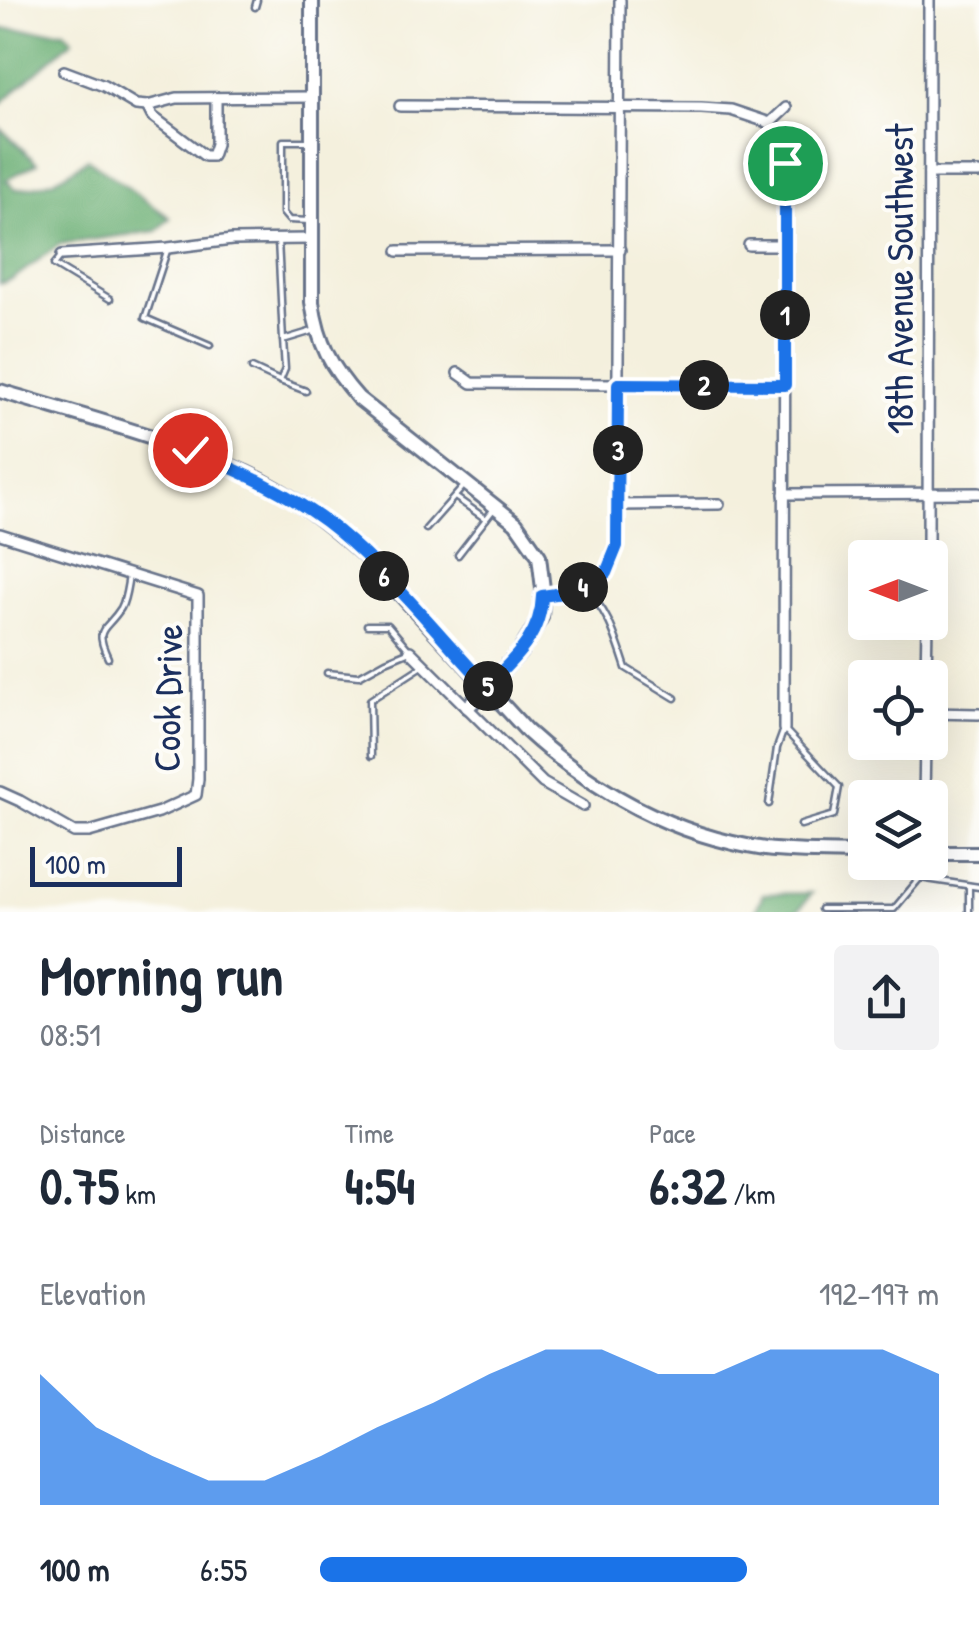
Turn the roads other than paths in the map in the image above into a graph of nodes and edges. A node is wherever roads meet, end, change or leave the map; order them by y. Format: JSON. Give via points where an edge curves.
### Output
{"nodes":[{"id":1,"x":257,"y":0,"type":"edge"},
{"id":2,"x":312,"y":0,"type":"edge"},
{"id":3,"x":620,"y":0,"type":"edge"},
{"id":4,"x":929,"y":0,"type":"edge"},
{"id":5,"x":254,"y":8,"type":"dead end"},
{"id":6,"x":64,"y":71,"type":"dead end"},
{"id":7,"x":312,"y":97,"type":"junction"},
{"id":8,"x":216,"y":98,"type":"junction"},
{"id":9,"x":147,"y":106,"type":"junction"},
{"id":10,"x":400,"y":106,"type":"dead end"},
{"id":11,"x":786,"y":108,"type":"dead end"},
{"id":12,"x":619,"y":109,"type":"junction"},
{"id":13,"x":770,"y":122,"type":"junction"},
{"id":14,"x":312,"y":142,"type":"junction"},
{"id":15,"x":929,"y":172,"type":"junction"},
{"id":16,"x":979,"y":173,"type":"edge"},
{"id":17,"x":312,"y":221,"type":"junction"},
{"id":18,"x":312,"y":239,"type":"junction"},
{"id":19,"x":278,"y":240,"type":"junction"},
{"id":20,"x":749,"y":245,"type":"dead end"},
{"id":21,"x":784,"y":246,"type":"junction"},
{"id":22,"x":168,"y":248,"type":"junction"},
{"id":23,"x":620,"y":250,"type":"junction"},
{"id":24,"x":398,"y":251,"type":"dead end"},
{"id":25,"x":62,"y":254,"type":"joint"},
{"id":26,"x":110,"y":299,"type":"dead end"},
{"id":27,"x":316,"y":330,"type":"junction"},
{"id":28,"x":283,"y":340,"type":"junction"},
{"id":29,"x":210,"y":346,"type":"dead end"},
{"id":30,"x":252,"y":368,"type":"dead end"},
{"id":31,"x":458,"y":373,"type":"dead end"},
{"id":32,"x":280,"y":380,"type":"junction"},
{"id":33,"x":618,"y":384,"type":"junction"},
{"id":34,"x":785,"y":385,"type":"junction"},
{"id":35,"x":0,"y":391,"type":"edge"},
{"id":36,"x":306,"y":391,"type":"dead end"},
{"id":37,"x":467,"y":482,"type":"junction"},
{"id":38,"x":979,"y":493,"type":"edge"},
{"id":39,"x":784,"y":494,"type":"junction"},
{"id":40,"x":928,"y":494,"type":"junction"},
{"id":41,"x":456,"y":497,"type":"junction"},
{"id":42,"x":718,"y":504,"type":"dead end"},
{"id":43,"x":617,"y":505,"type":"junction"},
{"id":44,"x":496,"y":506,"type":"junction"},
{"id":45,"x":486,"y":518,"type":"junction"},
{"id":46,"x":426,"y":529,"type":"dead end"},
{"id":47,"x":0,"y":534,"type":"edge"},
{"id":48,"x":928,"y":540,"type":"edge"},
{"id":49,"x":458,"y":555,"type":"dead end"},
{"id":50,"x":129,"y":576,"type":"junction"},
{"id":51,"x":583,"y":588,"type":"junction"},
{"id":52,"x":542,"y":596,"type":"junction"},
{"id":53,"x":368,"y":625,"type":"dead end"},
{"id":54,"x":410,"y":651,"type":"junction"},
{"id":55,"x":108,"y":658,"type":"dead end"},
{"id":56,"x":424,"y":665,"type":"junction"},
{"id":57,"x":327,"y":673,"type":"dead end"},
{"id":58,"x":487,"y":686,"type":"junction"},
{"id":59,"x":675,"y":698,"type":"dead end"},
{"id":60,"x":468,"y":708,"type":"junction"},
{"id":61,"x":948,"y":713,"type":"edge"},
{"id":62,"x":979,"y":714,"type":"edge"},
{"id":63,"x":784,"y":729,"type":"junction"},
{"id":64,"x":371,"y":756,"type":"dead end"},
{"id":65,"x":0,"y":792,"type":"edge"},
{"id":66,"x":770,"y":804,"type":"dead end"},
{"id":67,"x":582,"y":806,"type":"dead end"},
{"id":68,"x":801,"y":825,"type":"dead end"},
{"id":69,"x":848,"y":851,"type":"edge"},
{"id":70,"x":979,"y":852,"type":"edge"},
{"id":71,"x":948,"y":853,"type":"edge"},
{"id":72,"x":918,"y":880,"type":"edge"},
{"id":73,"x":932,"y":880,"type":"edge"},
{"id":74,"x":969,"y":886,"type":"junction"},
{"id":75,"x":979,"y":887,"type":"edge"},
{"id":76,"x":821,"y":909,"type":"dead end"},
{"id":77,"x":894,"y":911,"type":"edge"},
{"id":78,"x":968,"y":912,"type":"edge"}],
"edges":[{"from":1,"to":5,"type":"lane"},
{"from":2,"to":7,"type":"main road"},
{"from":3,"to":12,"type":"street"},
{"from":4,"to":15,"type":"street","name":"18th Avenue Southwest"},
{"from":6,"to":9,"type":"street"},
{"from":7,"to":8,"type":"street"},
{"from":7,"to":14,"type":"main road"},
{"from":8,"to":9,"type":"street"},
{"from":8,"to":9,"type":"street","via":[[212,156]]},
{"from":10,"to":12,"type":"street"},
{"from":11,"to":13,"type":"street"},
{"from":12,"to":13,"type":"street","via":[[731,110]]},
{"from":12,"to":23,"type":"street"},
{"from":13,"to":21,"type":"street","via":[[785,163]]},
{"from":14,"to":17,"type":"main road"},
{"from":14,"to":17,"type":"lane","via":[[283,141],[283,213],[289,220]]},
{"from":15,"to":16,"type":"street"},
{"from":15,"to":40,"type":"street","name":"18th Avenue Southwest"},
{"from":17,"to":18,"type":"main road"},
{"from":18,"to":19,"type":"street"},
{"from":18,"to":27,"type":"main road"},
{"from":19,"to":22,"type":"street"},
{"from":19,"to":28,"type":"lane"},
{"from":20,"to":21,"type":"street"},
{"from":21,"to":34,"type":"street"},
{"from":22,"to":25,"type":"street"},
{"from":22,"to":29,"type":"lane","via":[[146,318]]},
{"from":23,"to":24,"type":"street"},
{"from":23,"to":33,"type":"street"},
{"from":25,"to":26,"type":"lane","via":[[54,266]]},
{"from":27,"to":28,"type":"lane"},
{"from":27,"to":37,"type":"main road","via":[[337,374],[358,398]]},
{"from":28,"to":32,"type":"lane"},
{"from":30,"to":32,"type":"lane"},
{"from":31,"to":33,"type":"street","via":[[472,384]]},
{"from":32,"to":36,"type":"lane"},
{"from":33,"to":34,"type":"street"},
{"from":33,"to":43,"type":"street"},
{"from":34,"to":39,"type":"street"},
{"from":35,"to":58,"type":"main road","via":[[190,450],[293,500],[365,556]]},
{"from":37,"to":41,"type":"lane"},
{"from":37,"to":44,"type":"main road"},
{"from":38,"to":40,"type":"street"},
{"from":39,"to":40,"type":"street"},
{"from":39,"to":63,"type":"street"},
{"from":40,"to":48,"type":"street","name":"18th Avenue Southwest"},
{"from":41,"to":45,"type":"lane"},
{"from":41,"to":46,"type":"lane"},
{"from":42,"to":43,"type":"street"},
{"from":43,"to":51,"type":"street","via":[[617,546],[606,573]]},
{"from":44,"to":45,"type":"lane"},
{"from":44,"to":52,"type":"main road","via":[[539,556]]},
{"from":45,"to":49,"type":"lane"},
{"from":47,"to":50,"type":"street","name":"Cook Drive"},
{"from":50,"to":55,"type":"lane","via":[[123,606],[101,634]]},
{"from":50,"to":65,"type":"street","name":"Cook Drive","via":[[198,596],[196,794],[159,812],[74,832]]},
{"from":51,"to":52,"type":"street"},
{"from":51,"to":59,"type":"lane","via":[[613,628],[626,668]]},
{"from":52,"to":58,"type":"main road","via":[[542,617]]},
{"from":53,"to":54,"type":"lane","via":[[388,625]]},
{"from":54,"to":56,"type":"street"},
{"from":54,"to":57,"type":"lane","via":[[359,676]]},
{"from":56,"to":60,"type":"street"},
{"from":56,"to":64,"type":"lane","via":[[370,700]]},
{"from":58,"to":60,"type":"main road"},
{"from":58,"to":69,"type":"main road","via":[[550,751],[642,812],[766,849]]},
{"from":60,"to":67,"type":"street","via":[[542,783]]},
{"from":61,"to":62,"type":"street"},
{"from":63,"to":66,"type":"lane"},
{"from":63,"to":68,"type":"lane","via":[[839,788],[834,814]]},
{"from":70,"to":71,"type":"main road"},
{"from":72,"to":77,"type":"lane"},
{"from":73,"to":74,"type":"lane"},
{"from":74,"to":75,"type":"lane"},
{"from":74,"to":78,"type":"lane"},
{"from":76,"to":77,"type":"lane"}]}
